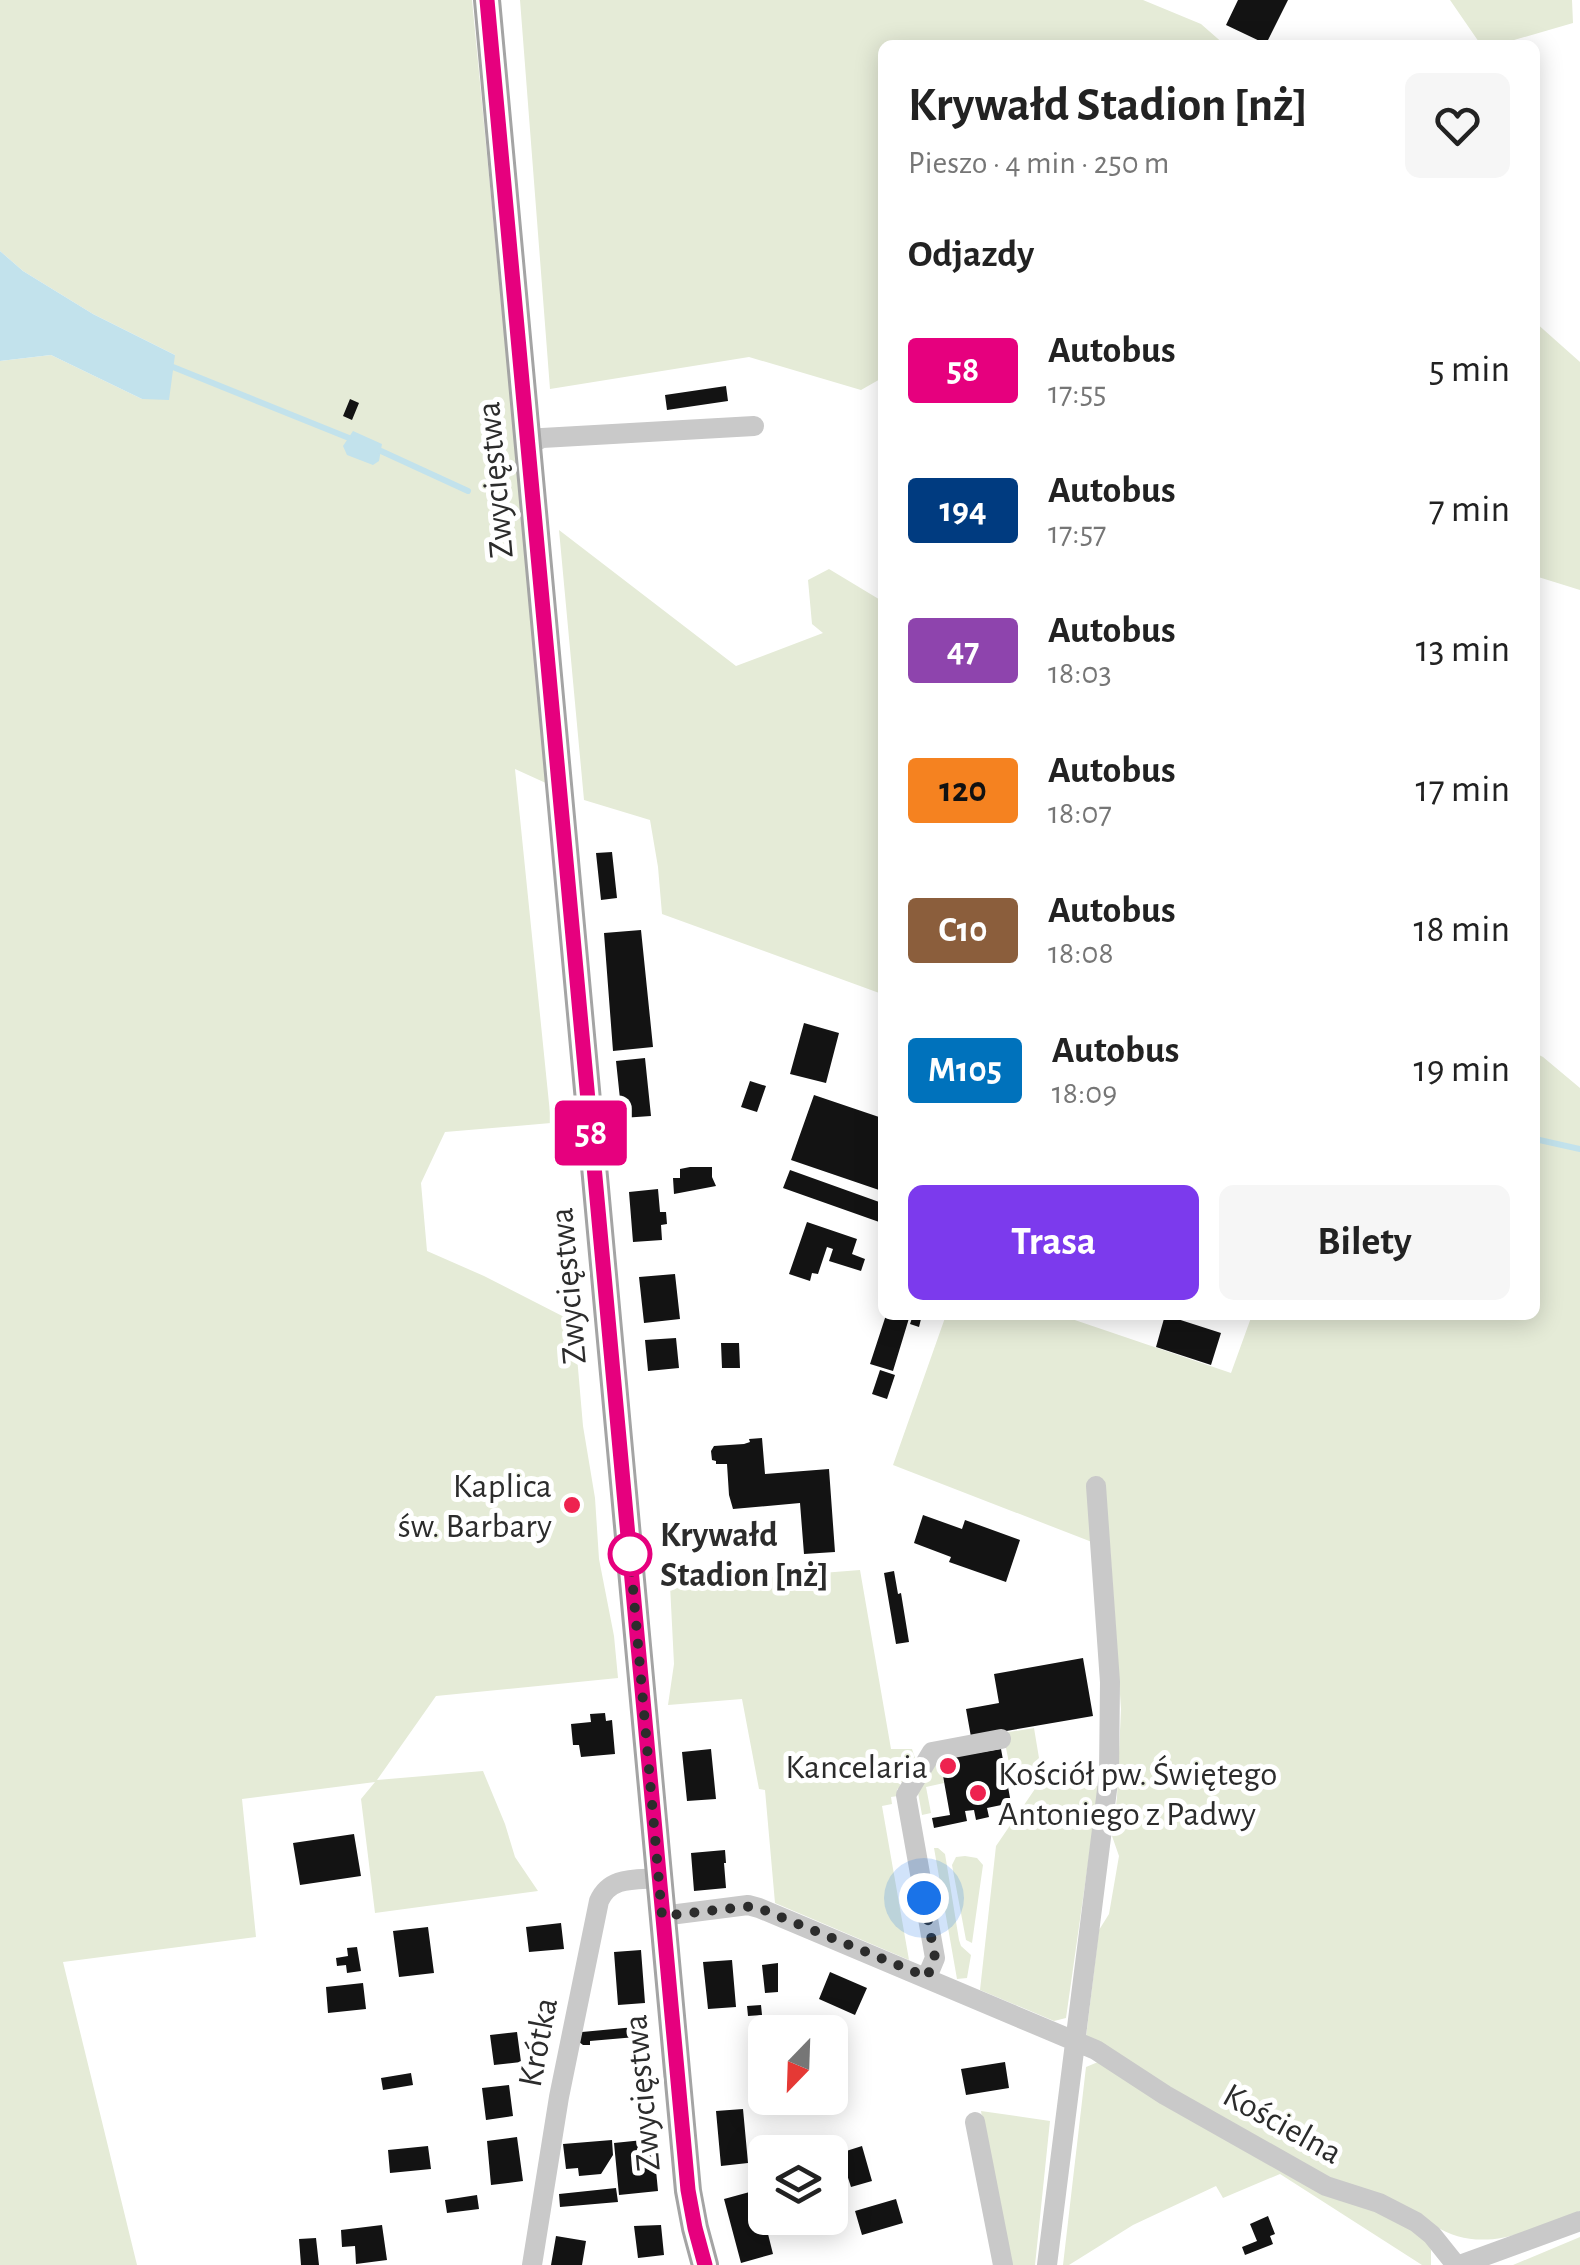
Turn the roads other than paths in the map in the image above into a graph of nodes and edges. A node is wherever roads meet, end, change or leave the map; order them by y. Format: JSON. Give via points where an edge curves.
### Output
{"nodes":[{"id":1,"x":487,"y":0,"type":"edge"},
{"id":2,"x":754,"y":426,"type":"dead end"},
{"id":3,"x":528,"y":444,"type":"junction"},
{"id":4,"x":1096,"y":1486,"type":"dead end"},
{"id":5,"x":1001,"y":1739,"type":"dead end"},
{"id":6,"x":659,"y":1878,"type":"junction"},
{"id":7,"x":662,"y":1916,"type":"junction"},
{"id":8,"x":927,"y":1977,"type":"junction"},
{"id":9,"x":1073,"y":2042,"type":"junction"},
{"id":10,"x":975,"y":2122,"type":"dead end"},
{"id":11,"x":1580,"y":2221,"type":"edge"},
{"id":12,"x":532,"y":2265,"type":"edge"},
{"id":13,"x":706,"y":2265,"type":"edge"},
{"id":14,"x":1003,"y":2265,"type":"edge"},
{"id":15,"x":1046,"y":2265,"type":"edge"},
{"id":16,"x":1458,"y":2265,"type":"edge"}],
"edges":[{"from":1,"to":3,"type":"main road","name":"Zwycięstwa"},
{"from":2,"to":3,"type":"street"},
{"from":3,"to":6,"type":"main road","name":"Zwycięstwa"},
{"from":4,"to":9,"type":"street","via":[[1110,1682],[1109,1774]]},
{"from":5,"to":8,"type":"street","via":[[932,1752],[906,1795],[935,1958]]},
{"from":6,"to":7,"type":"main road","name":"Zwycięstwa"},
{"from":6,"to":12,"type":"street","name":"Krótka","via":[[617,1881],[597,1907]]},
{"from":7,"to":8,"type":"street","name":"Kościelna","via":[[754,1906]]},
{"from":7,"to":13,"type":"main road","name":"Zwycięstwa","via":[[688,2190]]},
{"from":8,"to":9,"type":"street","name":"Kościelna"},
{"from":9,"to":15,"type":"street"},
{"from":9,"to":16,"type":"street","name":"Kościelna","via":[[1099,2051],[1326,2186],[1416,2222]]},
{"from":10,"to":14,"type":"street"},
{"from":11,"to":16,"type":"street"}]}
